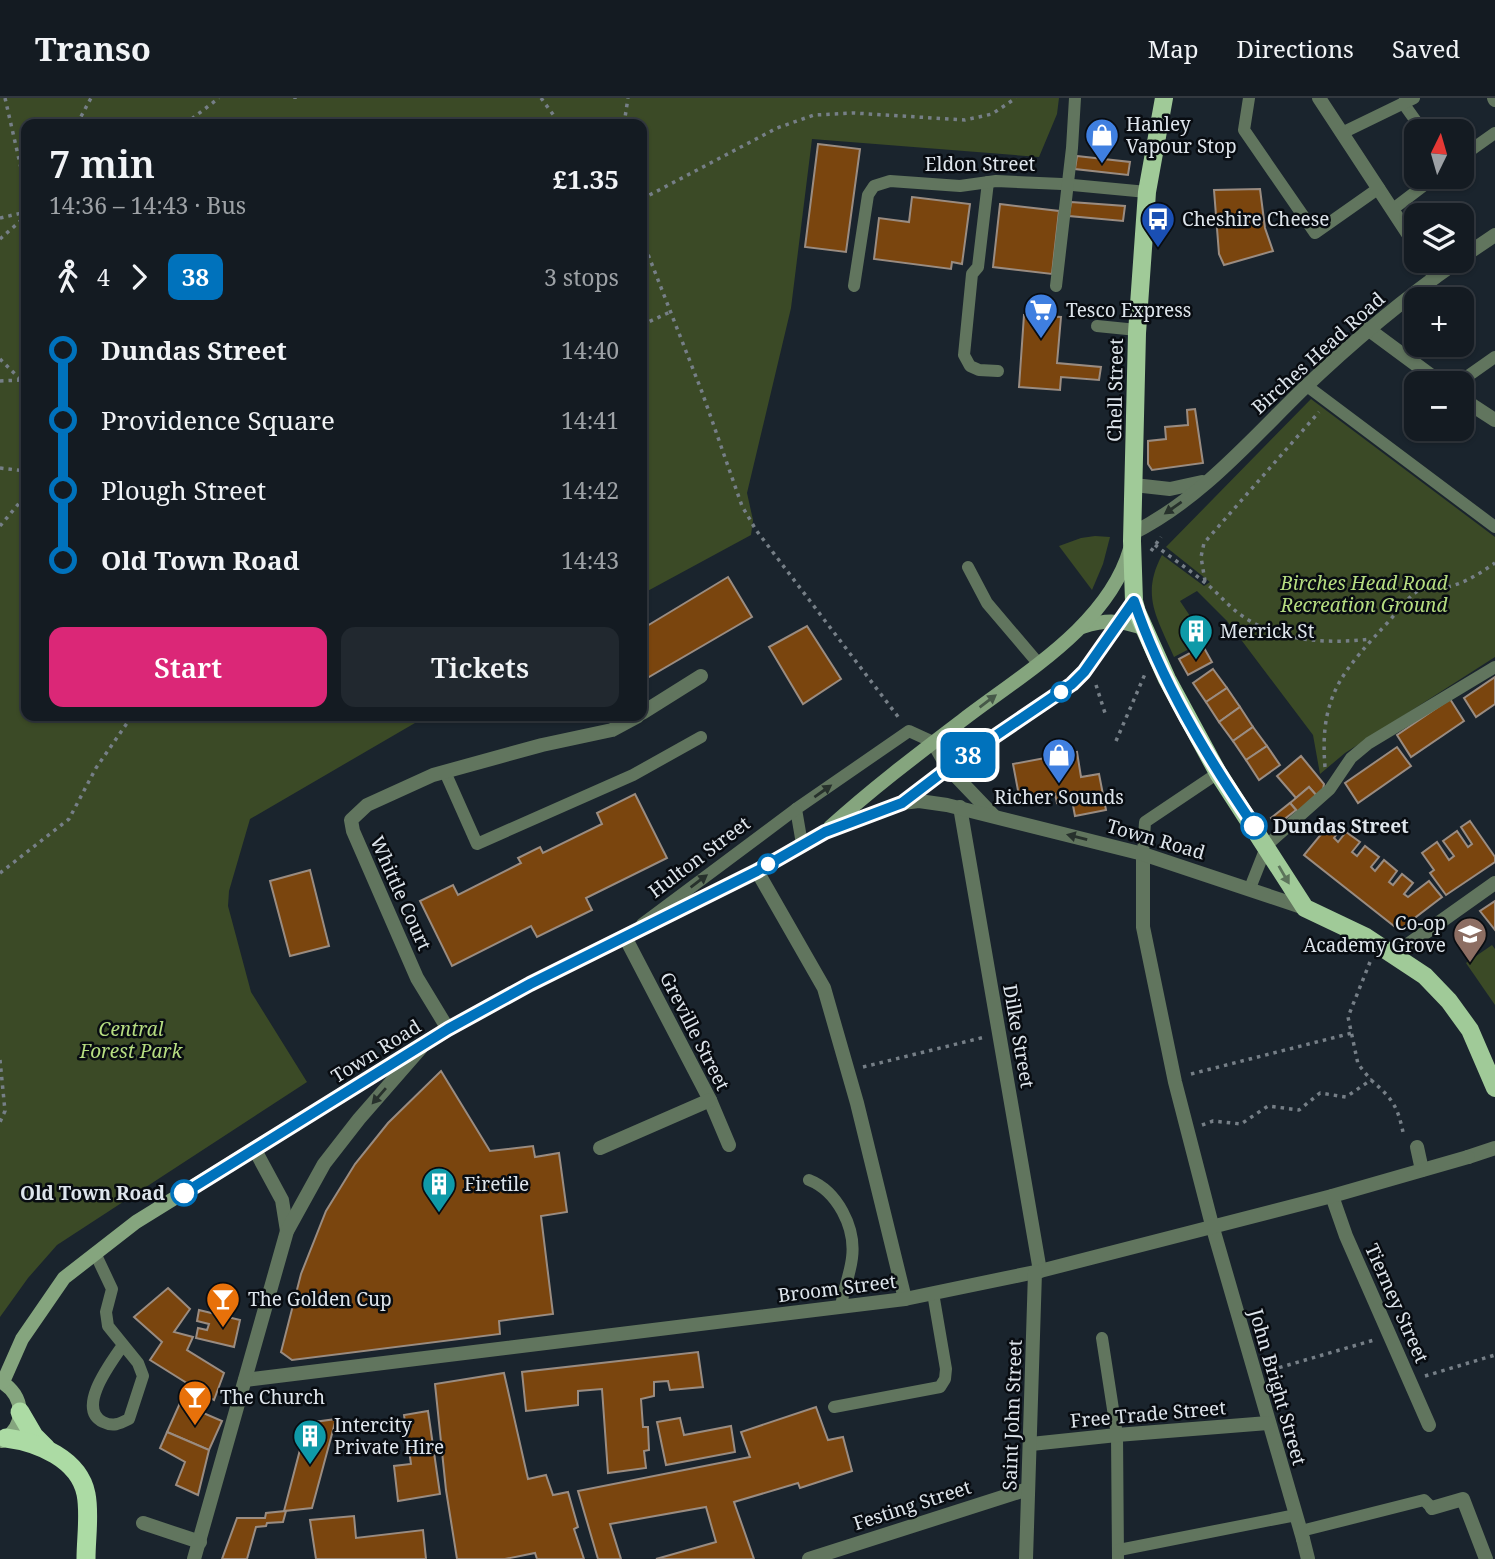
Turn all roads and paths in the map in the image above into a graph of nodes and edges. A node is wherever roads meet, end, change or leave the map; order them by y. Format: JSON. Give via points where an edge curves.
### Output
{"nodes":[{"id":1,"x":5,"y":98,"type":"edge"},
{"id":2,"x":91,"y":98,"type":"edge"},
{"id":3,"x":219,"y":98,"type":"edge"},
{"id":4,"x":541,"y":98,"type":"edge"},
{"id":5,"x":628,"y":98,"type":"edge"},
{"id":6,"x":1016,"y":98,"type":"edge"},
{"id":7,"x":1075,"y":98,"type":"edge"},
{"id":8,"x":1164,"y":98,"type":"edge"},
{"id":9,"x":1250,"y":98,"type":"edge"},
{"id":10,"x":1319,"y":98,"type":"edge"},
{"id":11,"x":1408,"y":101,"type":"edge"},
{"id":12,"x":80,"y":119,"type":"edge"},
{"id":13,"x":192,"y":119,"type":"edge"},
{"id":14,"x":556,"y":119,"type":"edge"},
{"id":15,"x":625,"y":119,"type":"edge"},
{"id":16,"x":1417,"y":119,"type":"edge"},
{"id":17,"x":1342,"y":133,"type":"junction"},
{"id":18,"x":1495,"y":133,"type":"edge"},
{"id":19,"x":1474,"y":148,"type":"edge"},
{"id":20,"x":21,"y":168,"type":"edge"},
{"id":21,"x":988,"y":182,"type":"junction"},
{"id":22,"x":1068,"y":184,"type":"junction"},
{"id":23,"x":1379,"y":188,"type":"junction"},
{"id":24,"x":1419,"y":189,"type":"edge"},
{"id":25,"x":1147,"y":192,"type":"junction"},
{"id":26,"x":647,"y":196,"type":"edge"},
{"id":27,"x":1393,"y":209,"type":"junction"},
{"id":28,"x":21,"y":215,"type":"edge"},
{"id":29,"x":0,"y":218,"type":"edge"},
{"id":30,"x":21,"y":219,"type":"edge"},
{"id":31,"x":1404,"y":227,"type":"edge"},
{"id":32,"x":1495,"y":235,"type":"edge"},
{"id":33,"x":0,"y":239,"type":"edge"},
{"id":34,"x":1474,"y":250,"type":"edge"},
{"id":35,"x":647,"y":252,"type":"edge"},
{"id":36,"x":1432,"y":273,"type":"edge"},
{"id":37,"x":1441,"y":273,"type":"edge"},
{"id":38,"x":1435,"y":277,"type":"junction"},
{"id":39,"x":854,"y":286,"type":"dead end"},
{"id":40,"x":1056,"y":286,"type":"dead end"},
{"id":41,"x":670,"y":312,"type":"junction"},
{"id":42,"x":647,"y":323,"type":"edge"},
{"id":43,"x":1097,"y":326,"type":"dead end"},
{"id":44,"x":1137,"y":330,"type":"junction"},
{"id":45,"x":1368,"y":330,"type":"junction"},
{"id":46,"x":1495,"y":357,"type":"edge"},
{"id":47,"x":0,"y":359,"type":"edge"},
{"id":48,"x":998,"y":371,"type":"dead end"},
{"id":49,"x":1424,"y":371,"type":"edge"},
{"id":50,"x":1474,"y":372,"type":"edge"},
{"id":51,"x":21,"y":380,"type":"joint"},
{"id":52,"x":0,"y":381,"type":"edge"},
{"id":53,"x":1307,"y":386,"type":"junction"},
{"id":54,"x":1327,"y":402,"type":"junction"},
{"id":55,"x":1474,"y":406,"type":"edge"},
{"id":56,"x":1495,"y":420,"type":"edge"},
{"id":57,"x":0,"y":468,"type":"edge"},
{"id":58,"x":21,"y":470,"type":"edge"},
{"id":59,"x":1210,"y":480,"type":"junction"},
{"id":60,"x":1135,"y":485,"type":"junction"},
{"id":61,"x":21,"y":501,"type":"edge"},
{"id":62,"x":0,"y":526,"type":"edge"},
{"id":63,"x":1495,"y":527,"type":"edge"},
{"id":64,"x":1164,"y":534,"type":"dead end"},
{"id":65,"x":1133,"y":537,"type":"junction"},
{"id":66,"x":1154,"y":545,"type":"junction"},
{"id":67,"x":1149,"y":556,"type":"dead end"},
{"id":68,"x":1495,"y":563,"type":"edge"},
{"id":69,"x":968,"y":567,"type":"dead end"},
{"id":70,"x":1206,"y":583,"type":"junction"},
{"id":71,"x":1134,"y":601,"type":"junction"},
{"id":72,"x":1120,"y":621,"type":"junction"},
{"id":73,"x":1081,"y":627,"type":"junction"},
{"id":74,"x":1145,"y":629,"type":"junction"},
{"id":75,"x":1373,"y":639,"type":"junction"},
{"id":76,"x":1038,"y":663,"type":"junction"},
{"id":77,"x":1495,"y":667,"type":"edge"},
{"id":78,"x":1146,"y":672,"type":"dead end"},
{"id":79,"x":701,"y":676,"type":"dead end"},
{"id":80,"x":1096,"y":685,"type":"dead end"},
{"id":81,"x":647,"y":710,"type":"edge"},
{"id":82,"x":1105,"y":713,"type":"dead end"},
{"id":83,"x":129,"y":721,"type":"edge"},
{"id":84,"x":629,"y":721,"type":"edge"},
{"id":85,"x":909,"y":731,"type":"junction"},
{"id":86,"x":701,"y":737,"type":"dead end"},
{"id":87,"x":1116,"y":741,"type":"dead end"},
{"id":88,"x":933,"y":742,"type":"junction"},
{"id":89,"x":948,"y":768,"type":"junction"},
{"id":90,"x":444,"y":772,"type":"junction"},
{"id":91,"x":1218,"y":773,"type":"junction"},
{"id":92,"x":1330,"y":789,"type":"junction"},
{"id":93,"x":902,"y":803,"type":"junction"},
{"id":94,"x":960,"y":807,"type":"junction"},
{"id":95,"x":796,"y":809,"type":"junction"},
{"id":96,"x":994,"y":816,"type":"junction"},
{"id":97,"x":825,"y":832,"type":"junction"},
{"id":98,"x":802,"y":844,"type":"junction"},
{"id":99,"x":1267,"y":845,"type":"junction"},
{"id":100,"x":1143,"y":854,"type":"junction"},
{"id":101,"x":757,"y":871,"type":"junction"},
{"id":102,"x":0,"y":873,"type":"edge"},
{"id":103,"x":1495,"y":884,"type":"edge"},
{"id":104,"x":1250,"y":888,"type":"junction"},
{"id":105,"x":1305,"y":908,"type":"junction"},
{"id":106,"x":625,"y":937,"type":"junction"},
{"id":107,"x":1378,"y":944,"type":"junction"},
{"id":108,"x":1395,"y":954,"type":"junction"},
{"id":109,"x":448,"y":1029,"type":"junction"},
{"id":110,"x":1352,"y":1033,"type":"junction"},
{"id":111,"x":999,"y":1034,"type":"junction"},
{"id":112,"x":424,"y":1044,"type":"junction"},
{"id":113,"x":0,"y":1060,"type":"edge"},
{"id":114,"x":848,"y":1071,"type":"junction"},
{"id":115,"x":1174,"y":1079,"type":"junction"},
{"id":116,"x":1371,"y":1080,"type":"junction"},
{"id":117,"x":1495,"y":1088,"type":"edge"},
{"id":118,"x":710,"y":1100,"type":"junction"},
{"id":119,"x":0,"y":1122,"type":"edge"},
{"id":120,"x":1187,"y":1130,"type":"junction"},
{"id":121,"x":729,"y":1145,"type":"dead end"},
{"id":122,"x":1417,"y":1147,"type":"joint"},
{"id":123,"x":600,"y":1148,"type":"dead end"},
{"id":124,"x":1495,"y":1148,"type":"edge"},
{"id":125,"x":255,"y":1150,"type":"junction"},
{"id":126,"x":1422,"y":1170,"type":"junction"},
{"id":127,"x":809,"y":1180,"type":"dead end"},
{"id":128,"x":1332,"y":1196,"type":"junction"},
{"id":129,"x":1212,"y":1226,"type":"junction"},
{"id":130,"x":287,"y":1231,"type":"junction"},
{"id":131,"x":95,"y":1253,"type":"junction"},
{"id":132,"x":1038,"y":1272,"type":"junction"},
{"id":133,"x":933,"y":1293,"type":"junction"},
{"id":134,"x":905,"y":1299,"type":"junction"},
{"id":135,"x":841,"y":1307,"type":"junction"},
{"id":136,"x":1390,"y":1335,"type":"junction"},
{"id":137,"x":1102,"y":1338,"type":"dead end"},
{"id":138,"x":123,"y":1345,"type":"junction"},
{"id":139,"x":1495,"y":1355,"type":"edge"},
{"id":140,"x":1255,"y":1375,"type":"junction"},
{"id":141,"x":245,"y":1380,"type":"junction"},
{"id":142,"x":1409,"y":1380,"type":"junction"},
{"id":143,"x":1,"y":1382,"type":"edge"},
{"id":144,"x":834,"y":1407,"type":"dead end"},
{"id":145,"x":20,"y":1412,"type":"junction"},
{"id":146,"x":1268,"y":1423,"type":"junction"},
{"id":147,"x":1429,"y":1425,"type":"dead end"},
{"id":148,"x":1117,"y":1435,"type":"junction"},
{"id":149,"x":3,"y":1440,"type":"edge"},
{"id":150,"x":1031,"y":1444,"type":"junction"},
{"id":151,"x":54,"y":1455,"type":"junction"},
{"id":152,"x":1028,"y":1489,"type":"junction"},
{"id":153,"x":1432,"y":1508,"type":"joint"},
{"id":154,"x":1296,"y":1515,"type":"junction"},
{"id":155,"x":143,"y":1523,"type":"dead end"},
{"id":156,"x":1302,"y":1535,"type":"junction"},
{"id":157,"x":200,"y":1542,"type":"junction"},
{"id":158,"x":1118,"y":1555,"type":"edge"},
{"id":159,"x":86,"y":1559,"type":"edge"},
{"id":160,"x":194,"y":1559,"type":"edge"},
{"id":161,"x":809,"y":1559,"type":"edge"},
{"id":162,"x":1026,"y":1559,"type":"edge"},
{"id":163,"x":1308,"y":1559,"type":"edge"},
{"id":164,"x":1486,"y":1559,"type":"edge"}],
"edges":[{"from":1,"to":20,"type":"path"},
{"from":2,"to":12,"type":"path"},
{"from":3,"to":13,"type":"path"},
{"from":4,"to":14,"type":"path"},
{"from":5,"to":15,"type":"path"},
{"from":6,"to":26,"type":"path","via":[[992,114],[965,120],[814,115],[777,128]]},
{"from":7,"to":22,"type":"lane"},
{"from":8,"to":25,"type":"main road","name":"Chell Street"},
{"from":9,"to":23,"type":"lane","via":[[1244,130],[1315,233]]},
{"from":10,"to":17,"type":"street"},
{"from":11,"to":16,"type":"lane"},
{"from":11,"to":17,"type":"lane"},
{"from":17,"to":23,"type":"street"},
{"from":18,"to":19,"type":"lane"},
{"from":21,"to":22,"type":"lane","name":"Eldon Street"},
{"from":21,"to":39,"type":"lane","name":"Eldon Street","via":[[960,186],[890,181],[874,186],[867,195]]},
{"from":21,"to":48,"type":"lane","via":[[964,355],[970,366]]},
{"from":22,"to":25,"type":"lane","name":"Eldon Street"},
{"from":22,"to":40,"type":"lane"},
{"from":23,"to":27,"type":"street"},
{"from":24,"to":27,"type":"lane"},
{"from":25,"to":44,"type":"main road","name":"Chell Street"},
{"from":27,"to":31,"type":"street"},
{"from":28,"to":29,"type":"path"},
{"from":30,"to":33,"type":"path"},
{"from":32,"to":34,"type":"street","name":"Birches Head Road"},
{"from":35,"to":41,"type":"path"},
{"from":36,"to":38,"type":"street"},
{"from":37,"to":38,"type":"street","name":"Birches Head Road"},
{"from":38,"to":45,"type":"street","name":"Birches Head Road"},
{"from":41,"to":42,"type":"path"},
{"from":41,"to":85,"type":"path","via":[[742,506]]},
{"from":43,"to":44,"type":"lane"},
{"from":44,"to":60,"type":"main road","name":"Chell Street"},
{"from":45,"to":49,"type":"street"},
{"from":45,"to":53,"type":"street","name":"Birches Head Road"},
{"from":46,"to":50,"type":"lane"},
{"from":47,"to":51,"type":"path"},
{"from":51,"to":52,"type":"path"},
{"from":53,"to":54,"type":"lane"},
{"from":53,"to":59,"type":"street","name":"Birches Head Road"},
{"from":54,"to":63,"type":"lane"},
{"from":54,"to":70,"type":"path","via":[[1204,543],[1201,557]]},
{"from":55,"to":56,"type":"street"},
{"from":57,"to":58,"type":"path"},
{"from":59,"to":60,"type":"street","via":[[1170,489]]},
{"from":59,"to":65,"type":"street","name":"Birches Head Road","one_way":true},
{"from":60,"to":65,"type":"main road","name":"Chell Street"},
{"from":61,"to":62,"type":"path"},
{"from":64,"to":66,"type":"path"},
{"from":65,"to":71,"type":"main road","name":"Chell Street"},
{"from":65,"to":73,"type":"main road","via":[[1114,587]]},
{"from":66,"to":67,"type":"path"},
{"from":66,"to":70,"type":"path"},
{"from":68,"to":75,"type":"path","via":[[1462,583],[1417,591]]},
{"from":69,"to":76,"type":"lane","via":[[987,603]]},
{"from":70,"to":75,"type":"path","via":[[1242,616],[1269,630],[1325,641]]},
{"from":71,"to":72,"type":"main road"},
{"from":71,"to":74,"type":"main road","name":"Chell Street"},
{"from":72,"to":73,"type":"main road"},
{"from":72,"to":74,"type":"main road"},
{"from":72,"to":89,"type":"main road","via":[[1072,684]]},
{"from":73,"to":76,"type":"main road"},
{"from":74,"to":91,"type":"main road","name":"Chell Street"},
{"from":75,"to":92,"type":"path","via":[[1343,673],[1328,707],[1324,748]]},
{"from":88,"to":76,"type":"main road","one_way":true},
{"from":77,"to":92,"type":"lane","via":[[1369,743],[1351,758]]},
{"from":78,"to":87,"type":"path"},
{"from":79,"to":81,"type":"street"},
{"from":80,"to":82,"type":"path"},
{"from":83,"to":102,"type":"path","via":[[69,819]]},
{"from":84,"to":90,"type":"street","name":"Whittle Court","via":[[612,730]]},
{"from":85,"to":88,"type":"lane"},
{"from":95,"to":85,"type":"lane","name":"Hulton Street","one_way":true},
{"from":86,"to":90,"type":"lane","via":[[633,775],[477,844]]},
{"from":88,"to":89,"type":"street"},
{"from":88,"to":97,"type":"main road"},
{"from":89,"to":93,"type":"main road"},
{"from":89,"to":96,"type":"street"},
{"from":90,"to":109,"type":"street","name":"Whittle Court","via":[[367,805],[351,820],[418,978]]},
{"from":91,"to":99,"type":"main road","name":"Chell Street"},
{"from":91,"to":100,"type":"lane","via":[[1145,822]]},
{"from":92,"to":99,"type":"lane"},
{"from":93,"to":94,"type":"street","name":"Town Road"},
{"from":93,"to":97,"type":"main road","name":"Town Road"},
{"from":94,"to":96,"type":"street","name":"Town Road"},
{"from":94,"to":111,"type":"street","name":"Dilke Street"},
{"from":95,"to":98,"type":"lane"},
{"from":106,"to":95,"type":"lane","name":"Hulton Street","one_way":true},
{"from":100,"to":96,"type":"street","name":"Town Road","one_way":true},
{"from":97,"to":98,"type":"main road","name":"Town Road"},
{"from":98,"to":101,"type":"main road","name":"Town Road"},
{"from":99,"to":104,"type":"lane"},
{"from":99,"to":105,"type":"main road","name":"Chell Street","one_way":true},
{"from":100,"to":104,"type":"street","name":"Town Road"},
{"from":100,"to":115,"type":"street","via":[[1143,927]]},
{"from":101,"to":106,"type":"main road","name":"Town Road"},
{"from":101,"to":114,"type":"street","via":[[824,988]]},
{"from":103,"to":108,"type":"street"},
{"from":104,"to":105,"type":"street","name":"Town Road"},
{"from":105,"to":107,"type":"main road"},
{"from":106,"to":109,"type":"main road","name":"Town Road"},
{"from":106,"to":118,"type":"street","name":"Greville Street"},
{"from":107,"to":108,"type":"main road"},
{"from":107,"to":110,"type":"path","via":[[1348,1017]]},
{"from":108,"to":117,"type":"main road","via":[[1449,1000],[1470,1030]]},
{"from":109,"to":112,"type":"main road","name":"Town Road"},
{"from":110,"to":115,"type":"path"},
{"from":110,"to":116,"type":"path","via":[[1359,1064]]},
{"from":111,"to":114,"type":"path"},
{"from":111,"to":132,"type":"street","name":"Dilke Street"},
{"from":112,"to":125,"type":"main road","name":"Town Road"},
{"from":112,"to":130,"type":"street","one_way":true,"via":[[324,1164]]},
{"from":113,"to":119,"type":"path","via":[[5,1111]]},
{"from":114,"to":134,"type":"street"},
{"from":115,"to":120,"type":"street"},
{"from":116,"to":120,"type":"path","via":[[1346,1097],[1320,1093],[1299,1110],[1268,1106],[1241,1125],[1213,1121]]},
{"from":116,"to":122,"type":"path","via":[[1391,1098],[1405,1142]]},
{"from":118,"to":121,"type":"street","name":"Greville Street"},
{"from":118,"to":123,"type":"street"},
{"from":120,"to":129,"type":"street"},
{"from":122,"to":126,"type":"street"},
{"from":124,"to":126,"type":"street","name":"Broom Street"},
{"from":125,"to":130,"type":"street","via":[[282,1200]]},
{"from":125,"to":131,"type":"main road","name":"Town Road","via":[[136,1222]]},
{"from":126,"to":128,"type":"street","name":"Broom Street"},
{"from":127,"to":135,"type":"lane","via":[[832,1194],[851,1237],[852,1257]]},
{"from":128,"to":129,"type":"street","name":"Broom Street"},
{"from":128,"to":136,"type":"street","name":"Tierney Street"},
{"from":129,"to":132,"type":"street","name":"Broom Street"},
{"from":129,"to":140,"type":"street","name":"John Bright Street"},
{"from":130,"to":141,"type":"street"},
{"from":131,"to":138,"type":"lane","via":[[112,1289],[108,1325]]},
{"from":131,"to":143,"type":"main road","name":"Town Road","via":[[50,1296]]},
{"from":132,"to":133,"type":"street","name":"Broom Street"},
{"from":132,"to":150,"type":"street","name":"Saint John Street"},
{"from":133,"to":134,"type":"street","name":"Broom Street"},
{"from":133,"to":144,"type":"lane","via":[[946,1369],[940,1387]]},
{"from":134,"to":135,"type":"street","name":"Broom Street"},
{"from":135,"to":141,"type":"street","name":"Broom Street"},
{"from":136,"to":140,"type":"path"},
{"from":136,"to":142,"type":"street","name":"Tierney Street"},
{"from":137,"to":148,"type":"lane"},
{"from":138,"to":138,"type":"lane","via":[[99,1381],[93,1405],[96,1418],[117,1425],[129,1419],[143,1376]]},
{"from":139,"to":142,"type":"path"},
{"from":140,"to":146,"type":"street","name":"John Bright Street"},
{"from":141,"to":157,"type":"street"},
{"from":142,"to":147,"type":"street","name":"Tierney Street"},
{"from":143,"to":145,"type":"main road","via":[[14,1392]]},
{"from":145,"to":149,"type":"main road","via":[[16,1427]]},
{"from":145,"to":151,"type":"highway","via":[[34,1436]]},
{"from":146,"to":148,"type":"street","name":"Free Trade Street"},
{"from":146,"to":154,"type":"street","name":"John Bright Street"},
{"from":148,"to":150,"type":"street","name":"Free Trade Street"},
{"from":148,"to":158,"type":"lane"},
{"from":149,"to":151,"type":"highway","via":[[37,1445]]},
{"from":150,"to":152,"type":"street","name":"Saint John Street"},
{"from":151,"to":159,"type":"highway","via":[[69,1465],[84,1486]]},
{"from":152,"to":161,"type":"street","name":"Festing Street"},
{"from":152,"to":162,"type":"street","name":"Saint John Street"},
{"from":153,"to":156,"type":"lane","via":[[1424,1500]]},
{"from":153,"to":164,"type":"street","via":[[1463,1499]]},
{"from":154,"to":156,"type":"street","name":"John Bright Street"},
{"from":154,"to":158,"type":"lane"},
{"from":155,"to":157,"type":"street"},
{"from":156,"to":163,"type":"street","name":"John Bright Street"},
{"from":157,"to":160,"type":"street"}]}
